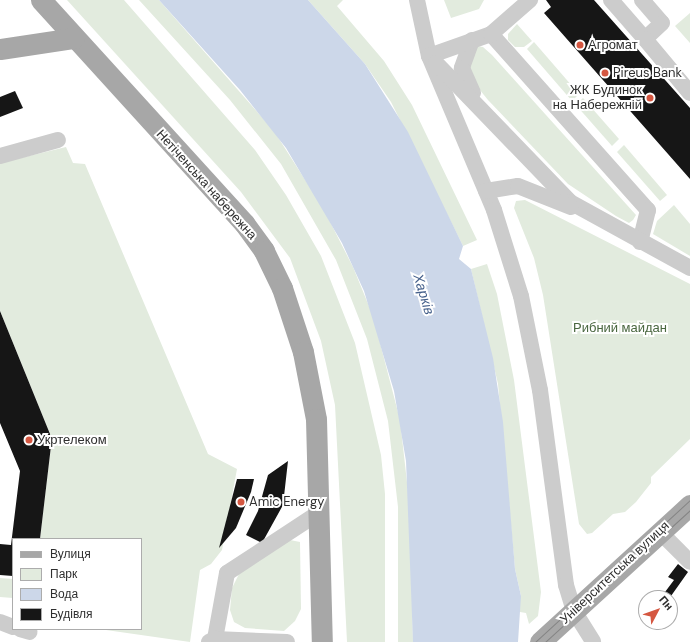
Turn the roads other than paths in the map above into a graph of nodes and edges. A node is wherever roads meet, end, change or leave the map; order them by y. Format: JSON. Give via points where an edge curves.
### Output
{"nodes":[{"id":1,"x":42,"y":0,"type":"edge"},
{"id":2,"x":416,"y":0,"type":"edge"},
{"id":3,"x":530,"y":0,"type":"edge"},
{"id":4,"x":611,"y":0,"type":"edge"},
{"id":5,"x":642,"y":0,"type":"edge"},
{"id":6,"x":491,"y":34,"type":"junction"},
{"id":7,"x":74,"y":38,"type":"junction"},
{"id":8,"x":645,"y":39,"type":"junction"},
{"id":9,"x":472,"y":40,"type":"junction"},
{"id":10,"x":0,"y":49,"type":"edge"},
{"id":11,"x":429,"y":56,"type":"junction"},
{"id":12,"x":690,"y":92,"type":"edge"},
{"id":13,"x":480,"y":105,"type":"junction"},
{"id":14,"x":58,"y":140,"type":"dead end"},
{"id":15,"x":0,"y":156,"type":"edge"},
{"id":16,"x":532,"y":162,"type":"junction"},
{"id":17,"x":512,"y":185,"type":"junction"},
{"id":18,"x":486,"y":191,"type":"junction"},
{"id":19,"x":585,"y":213,"type":"junction"},
{"id":20,"x":640,"y":242,"type":"junction"},
{"id":21,"x":690,"y":268,"type":"edge"},
{"id":22,"x":690,"y":505,"type":"edge"},
{"id":23,"x":320,"y":512,"type":"junction"},
{"id":24,"x":660,"y":532,"type":"junction"},
{"id":25,"x":690,"y":562,"type":"edge"},
{"id":26,"x":574,"y":611,"type":"junction"},
{"id":27,"x":0,"y":622,"type":"edge"},
{"id":28,"x":12,"y":627,"type":"edge"},
{"id":29,"x":212,"y":640,"type":"edge"},
{"id":30,"x":287,"y":642,"type":"edge"},
{"id":31,"x":322,"y":642,"type":"edge"},
{"id":32,"x":540,"y":642,"type":"edge"},
{"id":33,"x":593,"y":642,"type":"edge"}],
"edges":[{"from":1,"to":7,"type":"main road","name":"Нетіченська набережна"},
{"from":2,"to":11,"type":"street"},
{"from":3,"to":6,"type":"street"},
{"from":4,"to":8,"type":"street"},
{"from":5,"to":8,"type":"street","via":[[662,23]]},
{"from":6,"to":9,"type":"street"},
{"from":6,"to":20,"type":"street","via":[[648,210]]},
{"from":7,"to":10,"type":"main road"},
{"from":7,"to":23,"type":"main road","name":"Нетіченська набережна","via":[[244,224],[273,268],[290,308],[308,374],[316,419]]},
{"from":8,"to":12,"type":"street"},
{"from":9,"to":11,"type":"street"},
{"from":9,"to":13,"type":"street","via":[[462,68]]},
{"from":11,"to":13,"type":"street"},
{"from":11,"to":18,"type":"street"},
{"from":13,"to":16,"type":"street"},
{"from":14,"to":15,"type":"street"},
{"from":16,"to":17,"type":"street","via":[[520,180]]},
{"from":16,"to":19,"type":"street"},
{"from":17,"to":18,"type":"street"},
{"from":17,"to":19,"type":"street"},
{"from":18,"to":26,"type":"street","via":[[521,296],[530,334],[566,585]]},
{"from":19,"to":20,"type":"street"},
{"from":20,"to":21,"type":"street"},
{"from":22,"to":24,"type":"main road","name":"Університетська вулиця"},
{"from":23,"to":29,"type":"street","via":[[227,573]]},
{"from":23,"to":31,"type":"main road","name":"Нетіченська набережна"},
{"from":24,"to":25,"type":"street"},
{"from":24,"to":26,"type":"main road","name":"Університетська вулиця"},
{"from":26,"to":32,"type":"main road","name":"Університетська вулиця"},
{"from":26,"to":33,"type":"street"},
{"from":27,"to":28,"type":"street"},
{"from":29,"to":30,"type":"street"}]}
